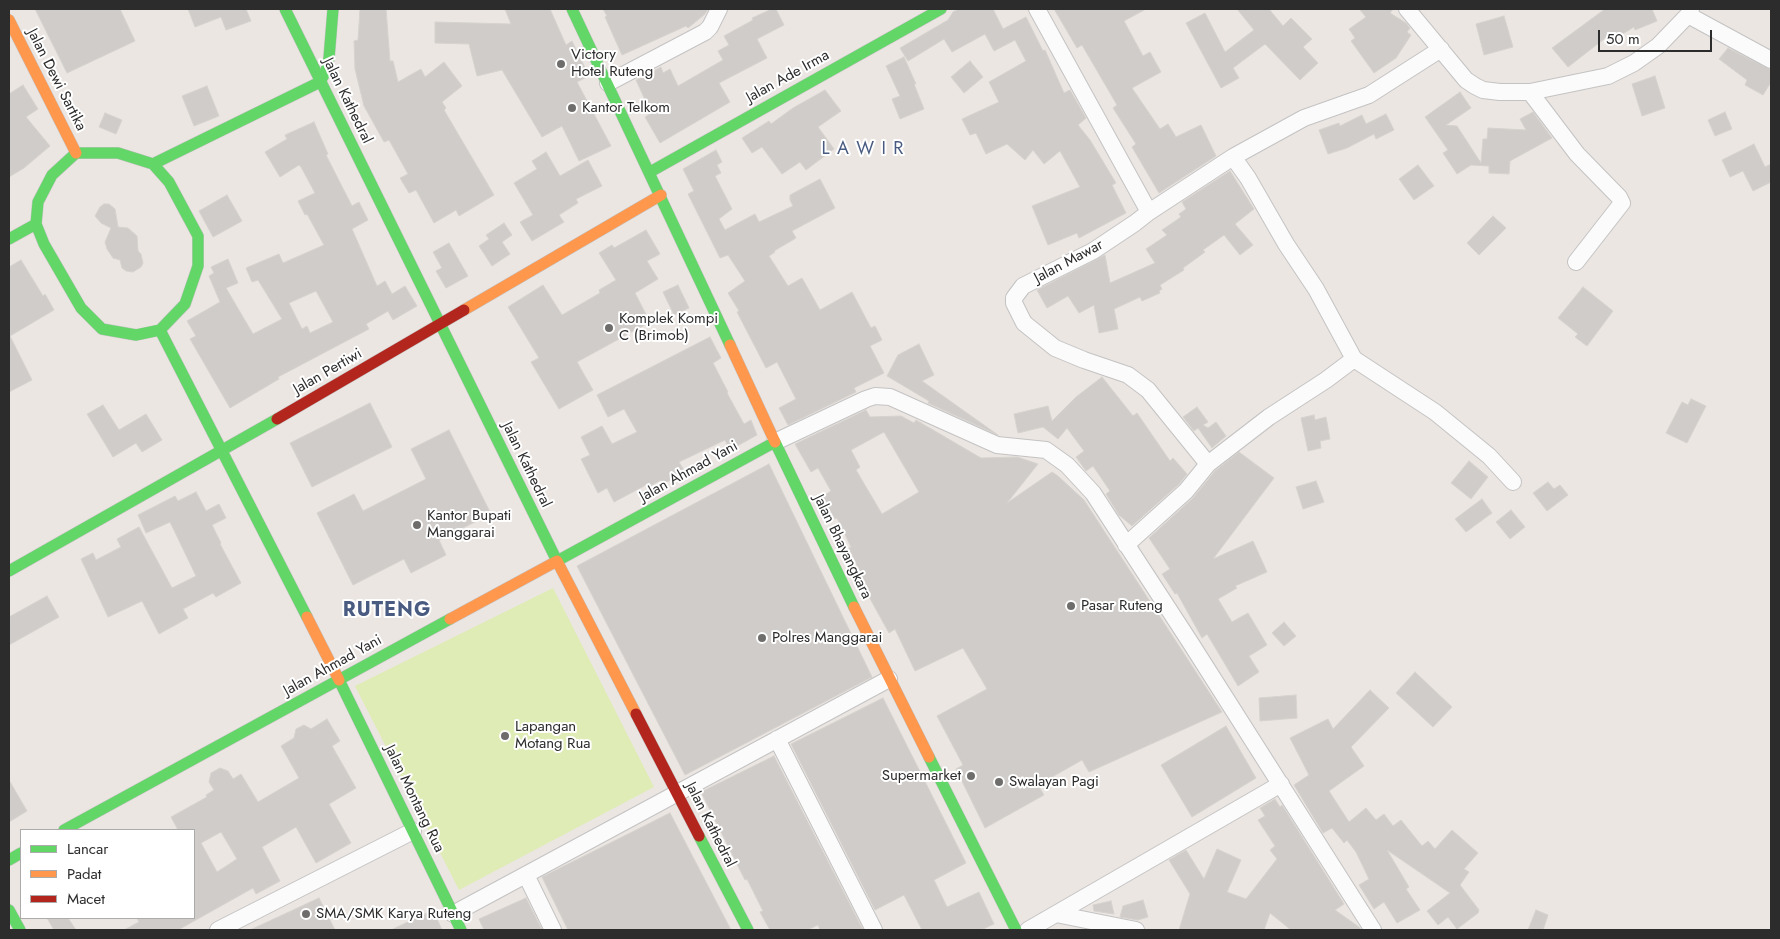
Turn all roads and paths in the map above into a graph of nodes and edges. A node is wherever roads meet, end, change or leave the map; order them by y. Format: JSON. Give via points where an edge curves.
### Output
{"nodes":[{"id":1,"x":285,"y":9,"type":"edge"},
{"id":2,"x":333,"y":9,"type":"edge"},
{"id":3,"x":572,"y":9,"type":"edge"},
{"id":4,"x":719,"y":9,"type":"edge"},
{"id":5,"x":940,"y":9,"type":"edge"},
{"id":6,"x":1037,"y":9,"type":"edge"},
{"id":7,"x":1407,"y":9,"type":"edge"},
{"id":8,"x":1689,"y":12,"type":"edge"},
{"id":9,"x":9,"y":20,"type":"edge"},
{"id":10,"x":1441,"y":49,"type":"junction"},
{"id":11,"x":1771,"y":60,"type":"edge"},
{"id":12,"x":320,"y":82,"type":"junction"},
{"id":13,"x":608,"y":83,"type":"junction"},
{"id":14,"x":1530,"y":92,"type":"junction"},
{"id":15,"x":76,"y":153,"type":"junction"},
{"id":16,"x":1234,"y":157,"type":"junction"},
{"id":17,"x":154,"y":164,"type":"junction"},
{"id":18,"x":650,"y":172,"type":"junction"},
{"id":19,"x":661,"y":196,"type":"junction"},
{"id":20,"x":1149,"y":212,"type":"junction"},
{"id":21,"x":36,"y":224,"type":"junction"},
{"id":22,"x":9,"y":239,"type":"edge"},
{"id":23,"x":1576,"y":262,"type":"dead end"},
{"id":24,"x":441,"y":324,"type":"junction"},
{"id":25,"x":160,"y":330,"type":"junction"},
{"id":26,"x":1354,"y":359,"type":"junction"},
{"id":27,"x":775,"y":442,"type":"junction"},
{"id":28,"x":222,"y":451,"type":"junction"},
{"id":29,"x":1208,"y":464,"type":"junction"},
{"id":30,"x":1513,"y":482,"type":"dead end"},
{"id":31,"x":1126,"y":545,"type":"junction"},
{"id":32,"x":557,"y":561,"type":"junction"},
{"id":33,"x":9,"y":571,"type":"edge"},
{"id":34,"x":889,"y":679,"type":"junction"},
{"id":35,"x":339,"y":680,"type":"junction"},
{"id":36,"x":777,"y":739,"type":"junction"},
{"id":37,"x":1281,"y":784,"type":"junction"},
{"id":38,"x":677,"y":793,"type":"junction"},
{"id":39,"x":66,"y":829,"type":"edge"},
{"id":40,"x":412,"y":831,"type":"junction"},
{"id":41,"x":526,"y":875,"type":"junction"},
{"id":42,"x":9,"y":910,"type":"edge"},
{"id":43,"x":453,"y":914,"type":"junction"},
{"id":44,"x":1056,"y":914,"type":"junction"},
{"id":45,"x":20,"y":930,"type":"edge"},
{"id":46,"x":218,"y":930,"type":"edge"},
{"id":47,"x":461,"y":930,"type":"edge"},
{"id":48,"x":552,"y":930,"type":"edge"},
{"id":49,"x":748,"y":930,"type":"edge"},
{"id":50,"x":874,"y":930,"type":"edge"},
{"id":51,"x":1016,"y":930,"type":"edge"},
{"id":52,"x":1028,"y":930,"type":"edge"},
{"id":53,"x":1136,"y":930,"type":"edge"},
{"id":54,"x":1373,"y":930,"type":"edge"}],
"edges":[{"from":1,"to":12,"type":"main road","name":"Jalan Kathedral"},
{"from":2,"to":12,"type":"main road","via":[[329,58]]},
{"from":3,"to":13,"type":"main road","name":"Jalan Bhayangkara"},
{"from":4,"to":13,"type":"street","via":[[705,32]]},
{"from":5,"to":18,"type":"main road","name":"Jalan Ade Irma"},
{"from":6,"to":20,"type":"street"},
{"from":7,"to":10,"type":"street"},
{"from":8,"to":11,"type":"street"},
{"from":8,"to":14,"type":"street","via":[[1658,46],[1634,63],[1608,76]]},
{"from":9,"to":15,"type":"main road","name":"Jalan Dewi Sartika"},
{"from":10,"to":14,"type":"street","via":[[1466,80],[1483,90]]},
{"from":10,"to":16,"type":"street","via":[[1377,91],[1304,118]]},
{"from":12,"to":17,"type":"main road"},
{"from":12,"to":24,"type":"main road","name":"Jalan Kathedral"},
{"from":13,"to":18,"type":"main road","name":"Jalan Bhayangkara"},
{"from":14,"to":23,"type":"street","via":[[1577,154],[1622,203]]},
{"from":15,"to":17,"type":"main road","via":[[118,153]]},
{"from":15,"to":21,"type":"main road","via":[[52,175],[38,202]]},
{"from":16,"to":20,"type":"street"},
{"from":16,"to":26,"type":"street","via":[[1316,289]]},
{"from":17,"to":25,"type":"main road","via":[[169,182],[198,236],[198,266],[185,304]]},
{"from":18,"to":19,"type":"main road","name":"Jalan Bhayangkara"},
{"from":19,"to":24,"type":"main road","name":"Jalan Pertiwi"},
{"from":19,"to":27,"type":"main road","name":"Jalan Bhayangkara"},
{"from":20,"to":29,"type":"street","name":"Jalan Mawar","via":[[1093,251],[1023,286],[1014,303],[1024,322],[1055,348],[1128,375],[1148,390]]},
{"from":21,"to":22,"type":"main road"},
{"from":21,"to":25,"type":"main road","via":[[81,308],[102,329],[136,335]]},
{"from":24,"to":28,"type":"main road","name":"Jalan Pertiwi"},
{"from":24,"to":32,"type":"main road","name":"Jalan Kathedral"},
{"from":25,"to":28,"type":"main road","name":"Jalan Montang Rua"},
{"from":26,"to":29,"type":"street","via":[[1269,417]]},
{"from":26,"to":30,"type":"street","via":[[1435,412],[1489,456]]},
{"from":27,"to":31,"type":"street","via":[[866,399],[890,397],[997,445],[1046,450],[1067,464],[1094,493]]},
{"from":27,"to":32,"type":"main road","name":"Jalan Ahmad Yani"},
{"from":27,"to":34,"type":"main road","name":"Jalan Bhayangkara"},
{"from":28,"to":33,"type":"main road","name":"Jalan Pertiwi"},
{"from":28,"to":35,"type":"main road","name":"Jalan Montang Rua"},
{"from":29,"to":31,"type":"street","via":[[1186,491]]},
{"from":31,"to":37,"type":"street"},
{"from":32,"to":35,"type":"main road","name":"Jalan Ahmad Yani"},
{"from":32,"to":38,"type":"main road","name":"Jalan Kathedral"},
{"from":34,"to":36,"type":"street"},
{"from":34,"to":51,"type":"main road","name":"Jalan Bhayangkara"},
{"from":35,"to":39,"type":"main road","name":"Jalan Ahmad Yani"},
{"from":35,"to":40,"type":"main road","name":"Jalan Montang Rua"},
{"from":36,"to":38,"type":"street"},
{"from":36,"to":50,"type":"street"},
{"from":37,"to":44,"type":"street"},
{"from":37,"to":54,"type":"street"},
{"from":38,"to":41,"type":"street"},
{"from":38,"to":49,"type":"main road","name":"Jalan Kathedral"},
{"from":40,"to":43,"type":"main road","name":"Jalan Montang Rua"},
{"from":40,"to":46,"type":"street"},
{"from":41,"to":43,"type":"street"},
{"from":41,"to":48,"type":"street"},
{"from":42,"to":45,"type":"main road"},
{"from":43,"to":47,"type":"main road","name":"Jalan Montang Rua"},
{"from":44,"to":52,"type":"street"},
{"from":44,"to":53,"type":"street"}]}
